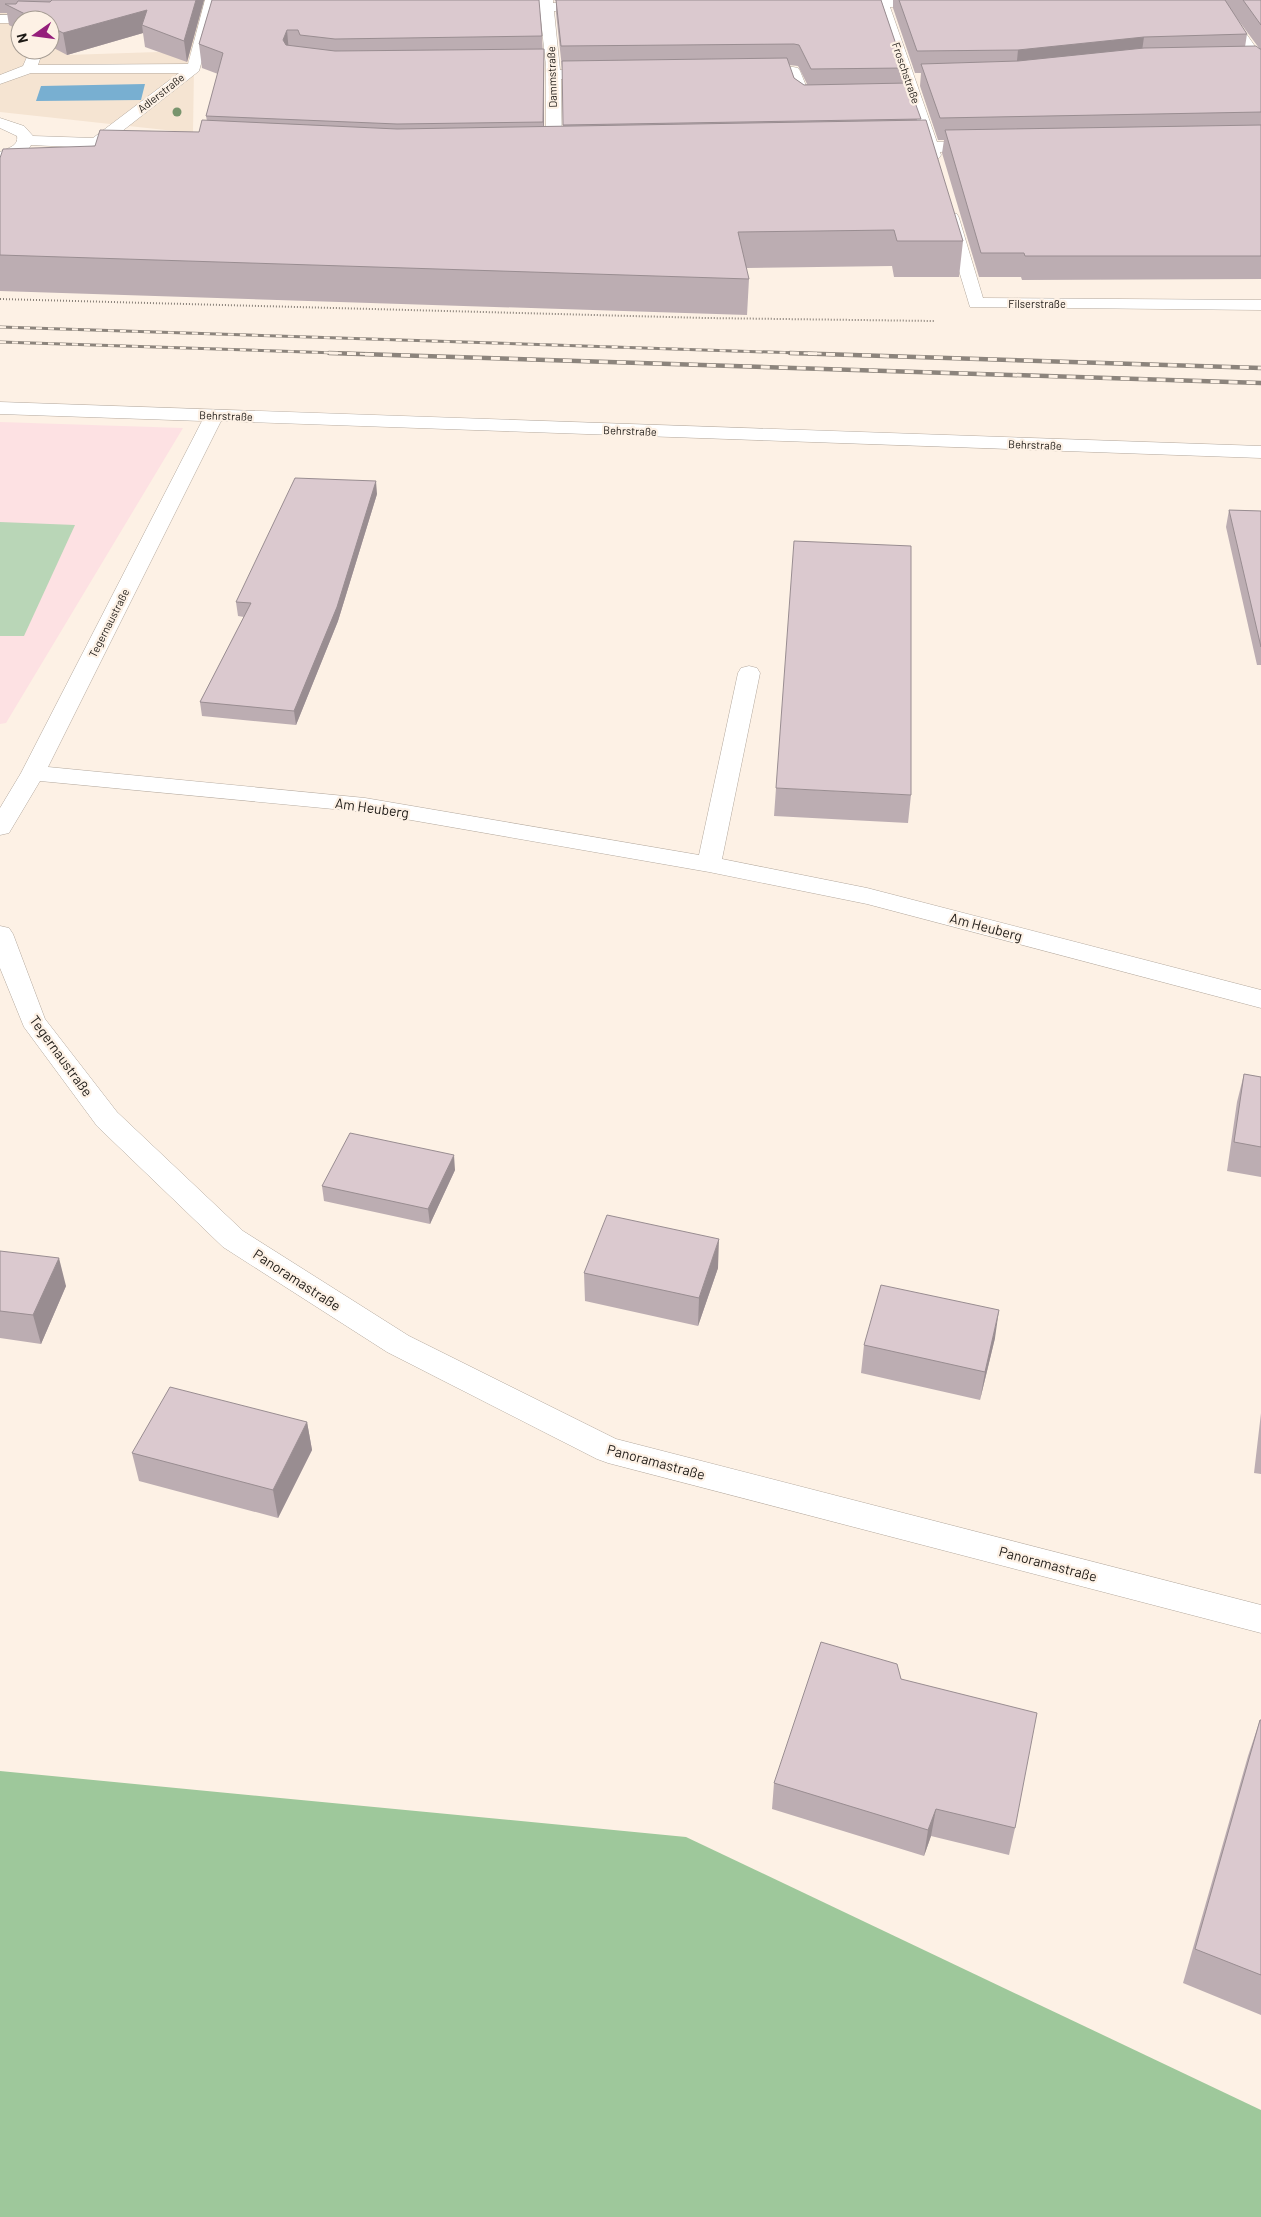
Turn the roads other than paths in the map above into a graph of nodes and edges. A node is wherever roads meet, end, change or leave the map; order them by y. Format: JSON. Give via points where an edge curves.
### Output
{"nodes":[{"id":1,"x":212,"y":0,"type":"edge"},
{"id":2,"x":1216,"y":0,"type":"edge"},
{"id":3,"x":881,"y":2,"type":"edge"},
{"id":4,"x":950,"y":2,"type":"edge"},
{"id":5,"x":547,"y":3,"type":"edge"},
{"id":6,"x":832,"y":4,"type":"edge"},
{"id":7,"x":606,"y":6,"type":"edge"},
{"id":8,"x":488,"y":8,"type":"edge"},
{"id":9,"x":32,"y":60,"type":"edge"},
{"id":10,"x":1238,"y":62,"type":"edge"},
{"id":11,"x":1259,"y":64,"type":"edge"},
{"id":12,"x":194,"y":68,"type":"junction"},
{"id":13,"x":29,"y":69,"type":"junction"},
{"id":14,"x":550,"y":69,"type":"junction"},
{"id":15,"x":735,"y":72,"type":"edge"},
{"id":16,"x":610,"y":74,"type":"edge"},
{"id":17,"x":0,"y":80,"type":"edge"},
{"id":18,"x":896,"y":96,"type":"edge"},
{"id":19,"x":915,"y":96,"type":"junction"},
{"id":20,"x":831,"y":98,"type":"edge"},
{"id":21,"x":0,"y":123,"type":"edge"},
{"id":22,"x":26,"y":140,"type":"junction"},
{"id":23,"x":97,"y":143,"type":"junction"},
{"id":24,"x":145,"y":146,"type":"edge"},
{"id":25,"x":997,"y":146,"type":"edge"},
{"id":26,"x":931,"y":147,"type":"junction"},
{"id":27,"x":881,"y":148,"type":"edge"},
{"id":28,"x":535,"y":154,"type":"edge"},
{"id":29,"x":554,"y":154,"type":"junction"},
{"id":30,"x":574,"y":154,"type":"edge"},
{"id":31,"x":0,"y":158,"type":"edge"},
{"id":32,"x":939,"y":175,"type":"edge"},
{"id":33,"x":947,"y":202,"type":"edge"},
{"id":34,"x":1261,"y":305,"type":"edge"},
{"id":35,"x":0,"y":408,"type":"edge"},
{"id":36,"x":214,"y":416,"type":"junction"},
{"id":37,"x":1261,"y":452,"type":"edge"},
{"id":38,"x":749,"y":673,"type":"dead end"},
{"id":39,"x":33,"y":773,"type":"junction"},
{"id":40,"x":0,"y":828,"type":"edge"},
{"id":41,"x":709,"y":864,"type":"junction"},
{"id":42,"x":0,"y":934,"type":"edge"},
{"id":43,"x":1261,"y":999,"type":"edge"},
{"id":44,"x":107,"y":1118,"type":"joint"},
{"id":45,"x":1261,"y":1620,"type":"edge"}],
"edges":[{"from":1,"to":12,"type":"street","name":"Adlerstraße","via":[[213,15]]},
{"from":2,"to":11,"type":"street"},
{"from":3,"to":4,"type":"street"},
{"from":3,"to":6,"type":"street"},
{"from":3,"to":19,"type":"street","name":"Froschstraße","via":[[914,80]]},
{"from":5,"to":7,"type":"street"},
{"from":5,"to":8,"type":"street"},
{"from":5,"to":14,"type":"street","name":"Dammstraße"},
{"from":9,"to":13,"type":"street"},
{"from":10,"to":11,"type":"street"},
{"from":12,"to":13,"type":"street"},
{"from":12,"to":23,"type":"street","name":"Adlerstraße"},
{"from":13,"to":17,"type":"street"},
{"from":14,"to":16,"type":"street"},
{"from":14,"to":29,"type":"street","name":"Dammstraße"},
{"from":15,"to":20,"type":"street","via":[[793,72],[803,98]]},
{"from":18,"to":19,"type":"street"},
{"from":19,"to":26,"type":"street","name":"Froschstraße"},
{"from":21,"to":22,"type":"street","via":[[20,129]]},
{"from":22,"to":23,"type":"street"},
{"from":22,"to":31,"type":"street","via":[[22,147]]},
{"from":23,"to":24,"type":"street"},
{"from":25,"to":26,"type":"street"},
{"from":26,"to":27,"type":"street"},
{"from":26,"to":32,"type":"street"},
{"from":28,"to":29,"type":"street"},
{"from":29,"to":30,"type":"street"},
{"from":33,"to":34,"type":"street","name":"Filserstraße","via":[[976,303]]},
{"from":35,"to":36,"type":"street","name":"Behrstraße"},
{"from":36,"to":37,"type":"street","name":"Behrstraße"},
{"from":36,"to":39,"type":"street","name":"Tegernaustraße"},
{"from":38,"to":41,"type":"street"},
{"from":39,"to":40,"type":"street","name":"Tegernaustraße"},
{"from":39,"to":41,"type":"street","name":"Am Heuberg","via":[[365,805]]},
{"from":41,"to":43,"type":"street","name":"Am Heuberg","via":[[867,896]]},
{"from":42,"to":44,"type":"street","name":"Tegernaustraße","via":[[33,1021]]},
{"from":44,"to":45,"type":"street","name":"Panoramastraße","via":[[233,1239],[398,1344],[608,1450]]}]}
